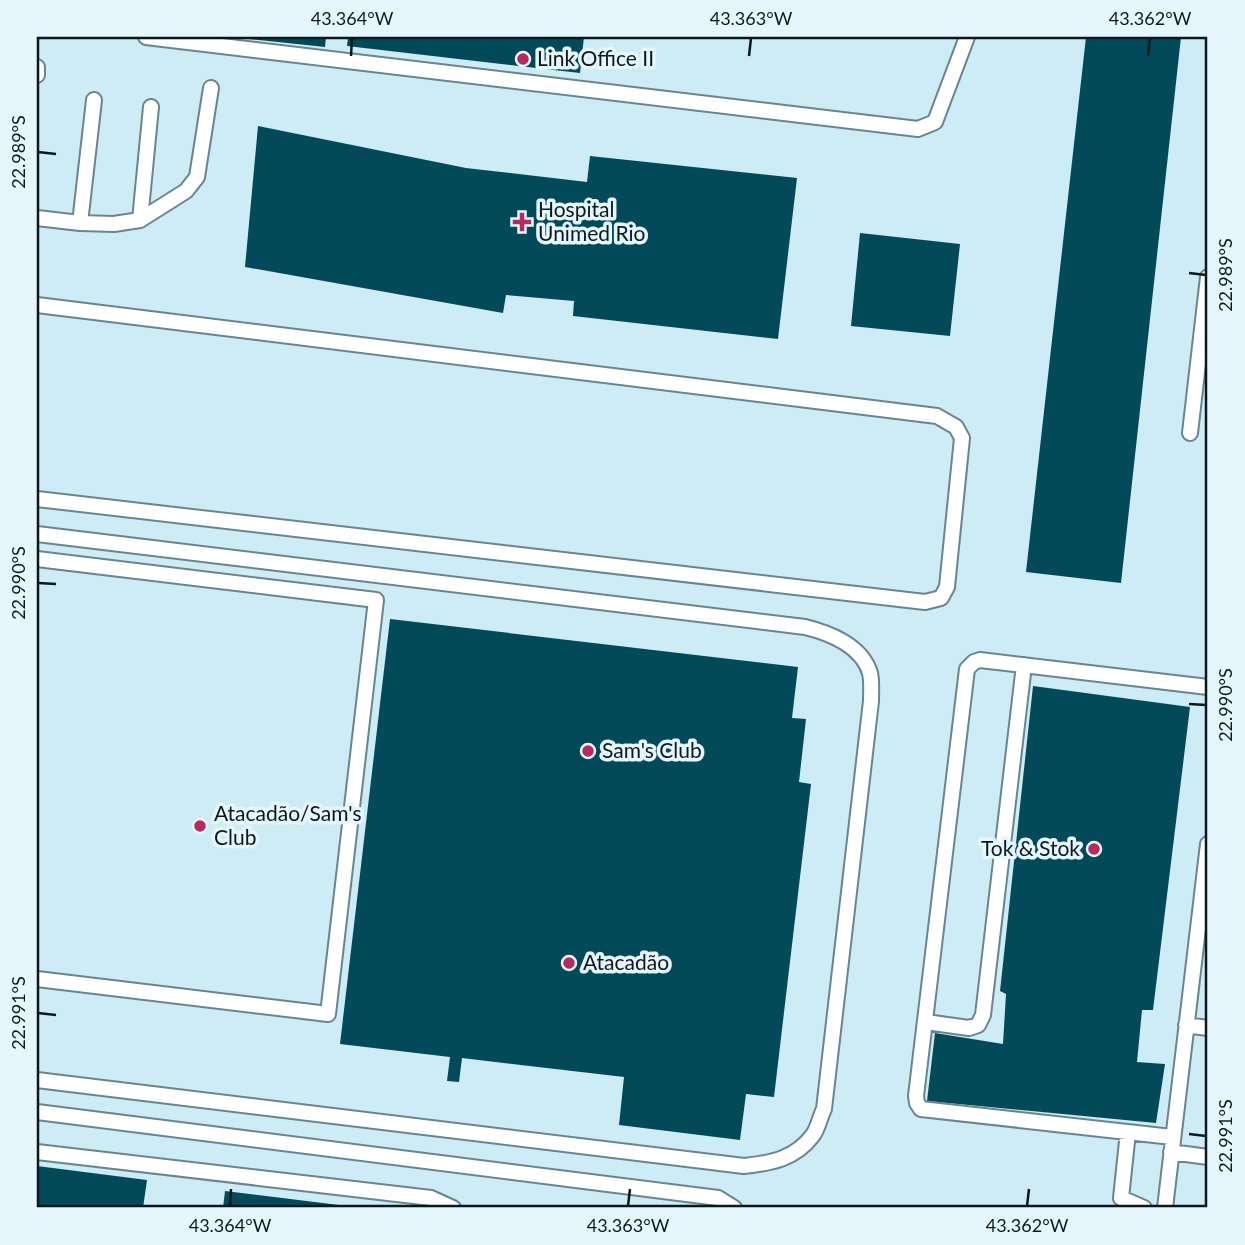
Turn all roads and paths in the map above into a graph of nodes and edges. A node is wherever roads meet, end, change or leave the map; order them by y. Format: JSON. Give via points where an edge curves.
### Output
{"nodes":[{"id":1,"x":146,"y":37,"type":"edge"},
{"id":2,"x":967,"y":37,"type":"edge"},
{"id":3,"x":37,"y":67,"type":"edge"},
{"id":4,"x":37,"y":75,"type":"edge"},
{"id":5,"x":211,"y":88,"type":"dead end"},
{"id":6,"x":93,"y":100,"type":"dead end"},
{"id":7,"x":151,"y":107,"type":"dead end"},
{"id":8,"x":37,"y":218,"type":"edge"},
{"id":9,"x":140,"y":220,"type":"junction"},
{"id":10,"x":80,"y":223,"type":"junction"},
{"id":11,"x":1208,"y":277,"type":"edge"},
{"id":12,"x":37,"y":305,"type":"edge"},
{"id":13,"x":1190,"y":433,"type":"dead end"},
{"id":14,"x":37,"y":499,"type":"edge"},
{"id":15,"x":37,"y":534,"type":"edge"},
{"id":16,"x":37,"y":559,"type":"edge"},
{"id":17,"x":1024,"y":665,"type":"junction"},
{"id":18,"x":1208,"y":687,"type":"edge"},
{"id":19,"x":1208,"y":844,"type":"edge"},
{"id":20,"x":37,"y":979,"type":"edge"},
{"id":21,"x":926,"y":1022,"type":"junction"},
{"id":22,"x":1186,"y":1025,"type":"junction"},
{"id":23,"x":1208,"y":1028,"type":"edge"},
{"id":24,"x":37,"y":1080,"type":"edge"},
{"id":25,"x":37,"y":1112,"type":"edge"},
{"id":26,"x":1128,"y":1132,"type":"junction"},
{"id":27,"x":1172,"y":1145,"type":"junction"},
{"id":28,"x":37,"y":1152,"type":"edge"},
{"id":29,"x":1208,"y":1157,"type":"edge"},
{"id":30,"x":453,"y":1208,"type":"edge"},
{"id":31,"x":734,"y":1208,"type":"edge"},
{"id":32,"x":1144,"y":1208,"type":"edge"},
{"id":33,"x":1165,"y":1208,"type":"edge"}],
"edges":[{"from":1,"to":2,"type":"lane","via":[[918,129],[935,122]]},
{"from":3,"to":4,"type":"lane"},
{"from":5,"to":9,"type":"lane","via":[[197,177],[186,191]]},
{"from":6,"to":10,"type":"lane"},
{"from":7,"to":9,"type":"lane"},
{"from":8,"to":10,"type":"lane"},
{"from":9,"to":10,"type":"lane"},
{"from":11,"to":13,"type":"lane"},
{"from":12,"to":14,"type":"lane","via":[[937,416],[956,427],[962,438],[947,587],[941,598],[925,602]]},
{"from":15,"to":24,"type":"lane","via":[[805,627],[846,643],[869,671],[872,685],[824,1109],[814,1133],[799,1150],[774,1162],[744,1166]]},
{"from":16,"to":20,"type":"lane","via":[[376,600],[328,1014]]},
{"from":17,"to":18,"type":"lane"},
{"from":17,"to":21,"type":"lane","via":[[980,660],[967,669]]},
{"from":17,"to":21,"type":"lane","via":[[983,1015],[978,1025],[969,1028]]},
{"from":19,"to":22,"type":"lane"},
{"from":21,"to":26,"type":"lane","via":[[916,1096],[921,1109]]},
{"from":22,"to":23,"type":"lane"},
{"from":22,"to":27,"type":"lane"},
{"from":25,"to":31,"type":"lane","via":[[718,1198]]},
{"from":26,"to":27,"type":"lane"},
{"from":26,"to":32,"type":"lane","via":[[1121,1198]]},
{"from":27,"to":29,"type":"lane"},
{"from":27,"to":33,"type":"lane"},
{"from":28,"to":30,"type":"lane","via":[[431,1198]]}]}
